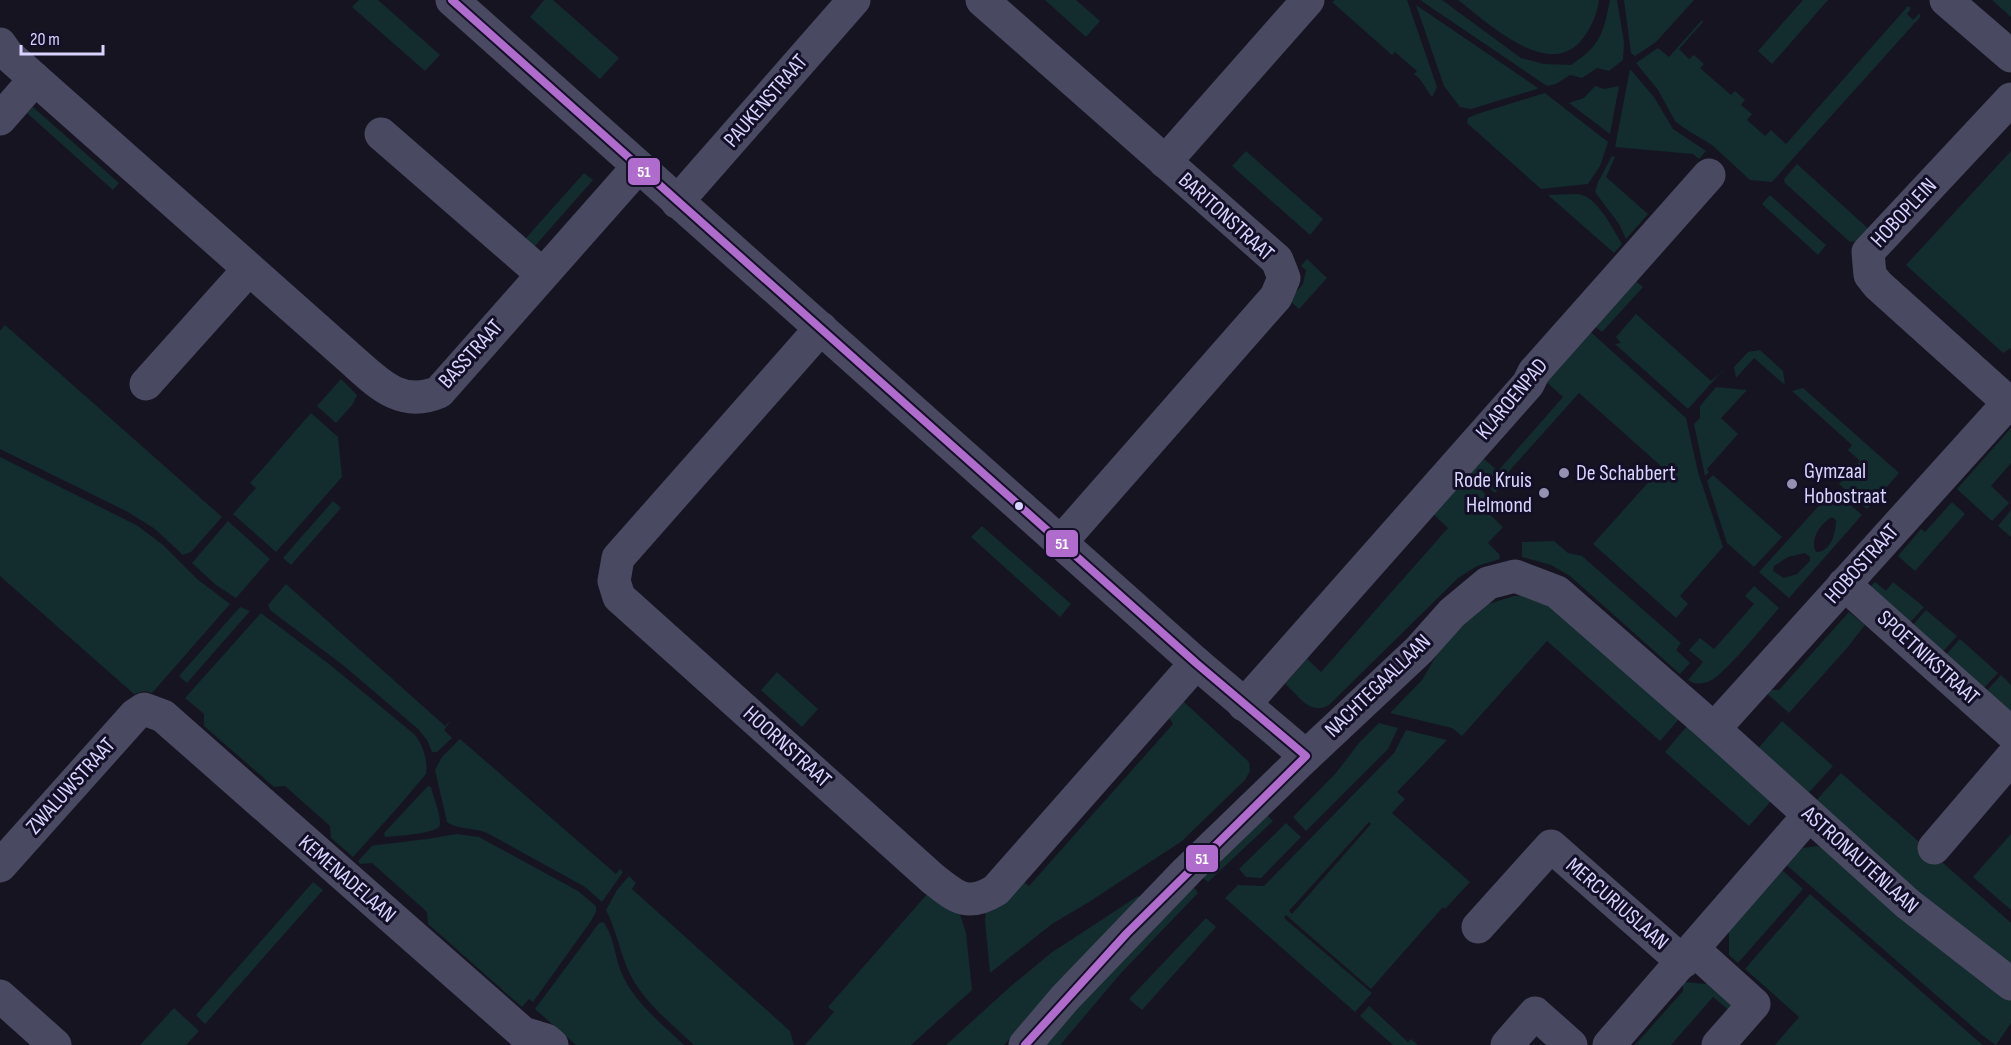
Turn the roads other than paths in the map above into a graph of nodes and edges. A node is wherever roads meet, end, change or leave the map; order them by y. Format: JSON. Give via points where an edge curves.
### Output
{"nodes":[{"id":1,"x":452,"y":0,"type":"edge"},
{"id":2,"x":854,"y":0,"type":"edge"},
{"id":3,"x":982,"y":0,"type":"edge"},
{"id":4,"x":1308,"y":0,"type":"edge"},
{"id":5,"x":1946,"y":0,"type":"edge"},
{"id":6,"x":0,"y":44,"type":"edge"},
{"id":7,"x":2011,"y":56,"type":"edge"},
{"id":8,"x":35,"y":79,"type":"junction"},
{"id":9,"x":2011,"y":99,"type":"edge"},
{"id":10,"x":0,"y":119,"type":"edge"},
{"id":11,"x":381,"y":134,"type":"dead end"},
{"id":12,"x":1165,"y":162,"type":"junction"},
{"id":13,"x":638,"y":167,"type":"junction"},
{"id":14,"x":1709,"y":176,"type":"dead end"},
{"id":15,"x":677,"y":202,"type":"junction"},
{"id":16,"x":249,"y":269,"type":"junction"},
{"id":17,"x":542,"y":274,"type":"junction"},
{"id":18,"x":820,"y":328,"type":"junction"},
{"id":19,"x":146,"y":384,"type":"dead end"},
{"id":20,"x":2010,"y":401,"type":"edge"},
{"id":21,"x":1060,"y":543,"type":"junction"},
{"id":22,"x":1844,"y":584,"type":"junction"},
{"id":23,"x":1196,"y":663,"type":"junction"},
{"id":24,"x":1244,"y":705,"type":"junction"},
{"id":25,"x":144,"y":709,"type":"joint"},
{"id":26,"x":1714,"y":729,"type":"junction"},
{"id":27,"x":2011,"y":733,"type":"edge"},
{"id":28,"x":1306,"y":756,"type":"junction"},
{"id":29,"x":2011,"y":758,"type":"edge"},
{"id":30,"x":1809,"y":815,"type":"junction"},
{"id":31,"x":1934,"y":848,"type":"dead end"},
{"id":32,"x":0,"y":866,"type":"edge"},
{"id":33,"x":1478,"y":927,"type":"dead end"},
{"id":34,"x":1688,"y":956,"type":"junction"},
{"id":35,"x":2011,"y":984,"type":"edge"},
{"id":36,"x":0,"y":996,"type":"edge"},
{"id":37,"x":529,"y":1041,"type":"edge"},
{"id":38,"x":55,"y":1045,"type":"edge"},
{"id":39,"x":1025,"y":1045,"type":"edge"},
{"id":40,"x":1507,"y":1045,"type":"edge"},
{"id":41,"x":1571,"y":1045,"type":"edge"},
{"id":42,"x":1609,"y":1045,"type":"edge"},
{"id":43,"x":1718,"y":1045,"type":"edge"}],
"edges":[{"from":1,"to":13,"type":"street"},
{"from":2,"to":15,"type":"street","name":"PAUKENSTRAAT"},
{"from":3,"to":12,"type":"street","name":"BARITONSTRAAT"},
{"from":4,"to":12,"type":"street"},
{"from":5,"to":7,"type":"street"},
{"from":6,"to":8,"type":"street","name":"BASSTRAAT"},
{"from":8,"to":10,"type":"street"},
{"from":8,"to":16,"type":"street","name":"BASSTRAAT"},
{"from":9,"to":20,"type":"street","name":"HOBOPLEIN","via":[[1868,252],[1870,275],[1878,285]]},
{"from":11,"to":17,"type":"street"},
{"from":12,"to":21,"type":"street","name":"BARITONSTRAAT","via":[[1277,260],[1284,278],[1276,297]]},
{"from":13,"to":15,"type":"street"},
{"from":13,"to":17,"type":"street","name":"BASSTRAAT"},
{"from":14,"to":24,"type":"street","name":"KLAROENPAD"},
{"from":15,"to":18,"type":"street"},
{"from":16,"to":17,"type":"street","name":"BASSTRAAT","via":[[378,383],[409,398],[439,392]]},
{"from":16,"to":19,"type":"street"},
{"from":18,"to":21,"type":"street"},
{"from":18,"to":23,"type":"street","name":"HOORNSTRAAT","via":[[618,558],[614,580],[619,597],[924,871],[944,888],[973,901],[996,890]]},
{"from":20,"to":22,"type":"street","name":"HOBOSTRAAT"},
{"from":21,"to":23,"type":"street"},
{"from":22,"to":26,"type":"street","name":"HOBOSTRAAT"},
{"from":22,"to":27,"type":"street","name":"SPOETNIKSTRAAT"},
{"from":23,"to":24,"type":"street"},
{"from":24,"to":28,"type":"street"},
{"from":25,"to":32,"type":"street","name":"ZWALUWSTRAAT"},
{"from":25,"to":37,"type":"street","name":"KEMENADELAAN","via":[[163,716]]},
{"from":26,"to":28,"type":"street","name":"NACHTEGAALLAAN","via":[[1557,592],[1515,576],[1488,583],[1452,613],[1419,650]]},
{"from":26,"to":30,"type":"street","name":"ASTRONAUTENLAAN"},
{"from":28,"to":39,"type":"street","name":"NACHTEGAALLAAN","via":[[1179,880]]},
{"from":29,"to":31,"type":"street"},
{"from":30,"to":34,"type":"street","name":"MERCURIUSLAAN"},
{"from":30,"to":35,"type":"street","name":"ASTRONAUTENLAAN","via":[[1908,904]]},
{"from":33,"to":34,"type":"street","name":"MERCURIUSLAAN","via":[[1551,846]]},
{"from":34,"to":42,"type":"street","name":"MERCURIUSLAAN"},
{"from":34,"to":43,"type":"street","name":"MERCURIUSLAAN","via":[[1754,1004]]},
{"from":36,"to":38,"type":"street"},
{"from":40,"to":41,"type":"street","via":[[1535,1013]]}]}
